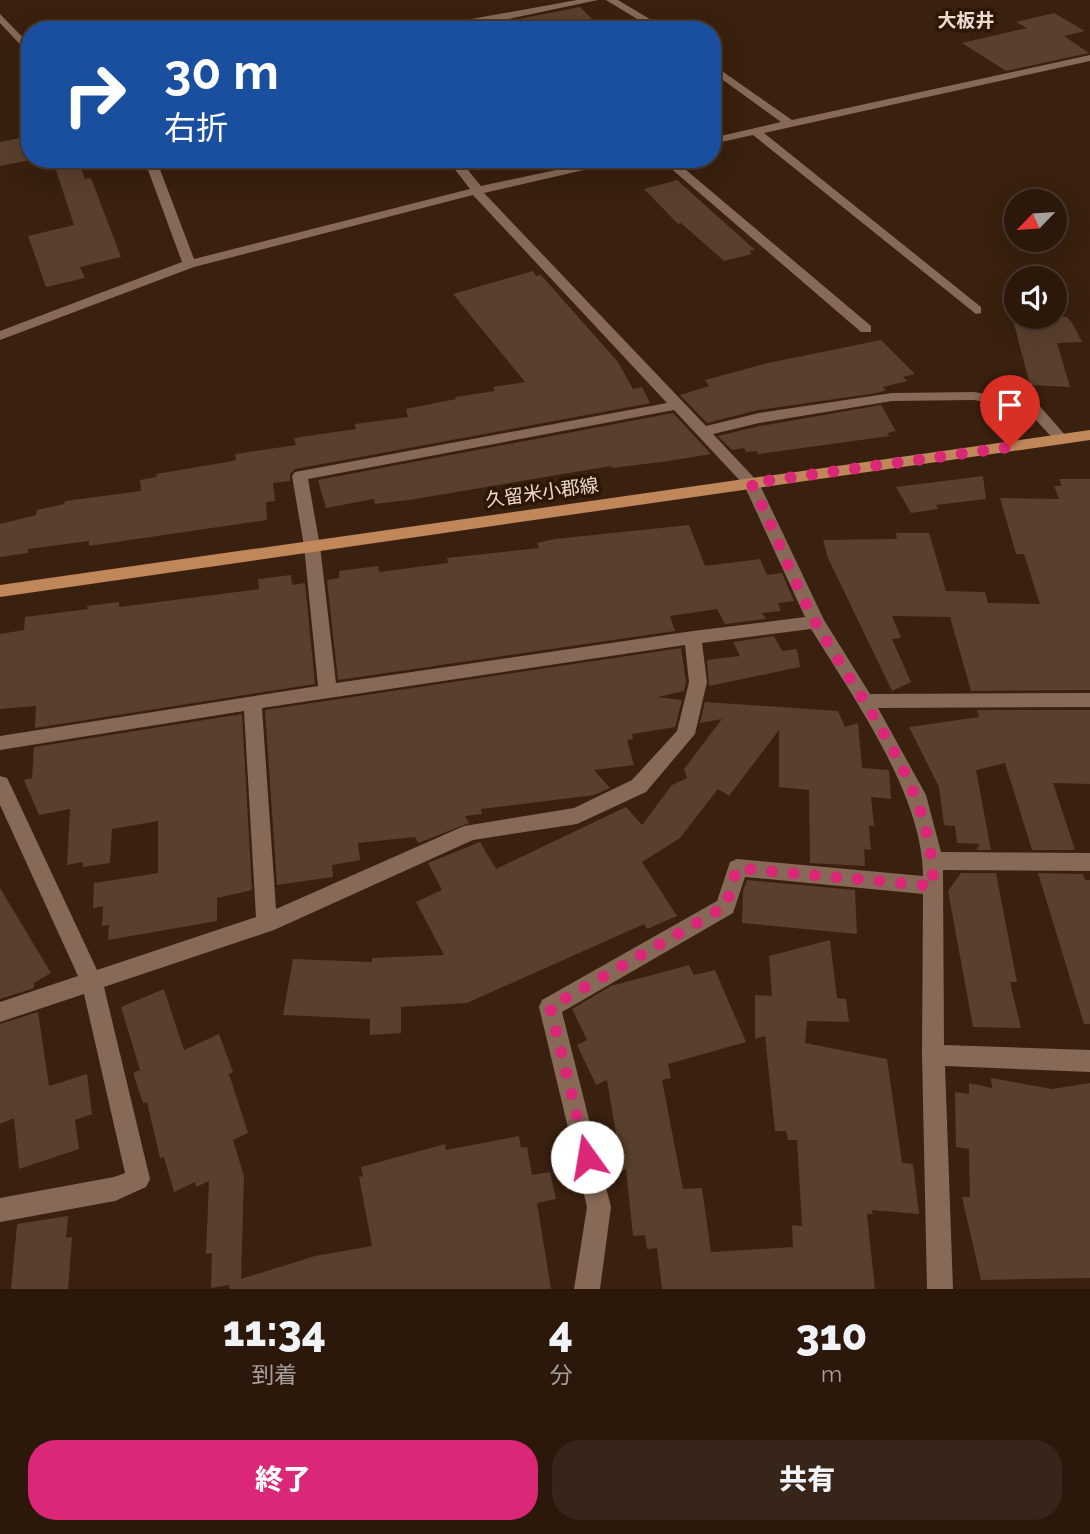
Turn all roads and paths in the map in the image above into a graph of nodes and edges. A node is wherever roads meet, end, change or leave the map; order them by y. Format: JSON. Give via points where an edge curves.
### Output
{"nodes":[{"id":1,"x":593,"y":0,"type":"edge"},
{"id":2,"x":611,"y":0,"type":"edge"},
{"id":3,"x":0,"y":17,"type":"edge"},
{"id":4,"x":477,"y":21,"type":"edge"},
{"id":5,"x":647,"y":21,"type":"edge"},
{"id":6,"x":21,"y":42,"type":"edge"},
{"id":7,"x":1090,"y":58,"type":"edge"},
{"id":8,"x":721,"y":74,"type":"edge"},
{"id":9,"x":789,"y":123,"type":"junction"},
{"id":10,"x":755,"y":131,"type":"junction"},
{"id":11,"x":721,"y":139,"type":"edge"},
{"id":12,"x":153,"y":168,"type":"edge"},
{"id":13,"x":460,"y":168,"type":"edge"},
{"id":14,"x":583,"y":168,"type":"edge"},
{"id":15,"x":677,"y":168,"type":"edge"},
{"id":16,"x":477,"y":191,"type":"junction"},
{"id":17,"x":189,"y":264,"type":"junction"},
{"id":18,"x":976,"y":310,"type":"dead end"},
{"id":19,"x":866,"y":329,"type":"dead end"},
{"id":20,"x":0,"y":336,"type":"edge"},
{"id":21,"x":678,"y":405,"type":"junction"},
{"id":22,"x":703,"y":432,"type":"junction"},
{"id":23,"x":1090,"y":435,"type":"edge"},
{"id":24,"x":1062,"y":439,"type":"junction"},
{"id":25,"x":751,"y":483,"type":"junction"},
{"id":26,"x":312,"y":546,"type":"junction"},
{"id":27,"x":0,"y":591,"type":"edge"},
{"id":28,"x":816,"y":622,"type":"junction"},
{"id":29,"x":693,"y":637,"type":"junction"},
{"id":30,"x":328,"y":691,"type":"junction"},
{"id":31,"x":1090,"y":700,"type":"edge"},
{"id":32,"x":865,"y":701,"type":"junction"},
{"id":33,"x":253,"y":702,"type":"junction"},
{"id":34,"x":0,"y":743,"type":"edge"},
{"id":35,"x":0,"y":784,"type":"edge"},
{"id":36,"x":933,"y":861,"type":"junction"},
{"id":37,"x":1090,"y":862,"type":"edge"},
{"id":38,"x":933,"y":886,"type":"junction"},
{"id":39,"x":267,"y":923,"type":"junction"},
{"id":40,"x":92,"y":982,"type":"junction"},
{"id":41,"x":0,"y":1012,"type":"edge"},
{"id":42,"x":933,"y":1055,"type":"junction"},
{"id":43,"x":1090,"y":1060,"type":"edge"},
{"id":44,"x":0,"y":1210,"type":"edge"},
{"id":45,"x":587,"y":1289,"type":"edge"},
{"id":46,"x":940,"y":1289,"type":"edge"}],
"edges":[{"from":1,"to":4,"type":"street"},
{"from":2,"to":5,"type":"street"},
{"from":3,"to":6,"type":"street"},
{"from":7,"to":9,"type":"street"},
{"from":8,"to":9,"type":"street"},
{"from":9,"to":10,"type":"street"},
{"from":10,"to":11,"type":"street"},
{"from":10,"to":18,"type":"street"},
{"from":12,"to":17,"type":"street"},
{"from":13,"to":16,"type":"street"},
{"from":14,"to":16,"type":"street"},
{"from":15,"to":19,"type":"street"},
{"from":16,"to":17,"type":"street"},
{"from":16,"to":21,"type":"street"},
{"from":17,"to":20,"type":"street"},
{"from":21,"to":22,"type":"street"},
{"from":21,"to":26,"type":"street","via":[[300,477]]},
{"from":22,"to":24,"type":"street","via":[[759,418],[892,397],[974,396],[1032,407]]},
{"from":22,"to":25,"type":"street"},
{"from":23,"to":24,"type":"main road","name":"久留米小郡線"},
{"from":24,"to":25,"type":"main road","name":"久留米小郡線"},
{"from":25,"to":26,"type":"main road","name":"久留米小郡線"},
{"from":25,"to":28,"type":"street"},
{"from":26,"to":27,"type":"main road","name":"久留米小郡線"},
{"from":26,"to":30,"type":"street"},
{"from":28,"to":29,"type":"street"},
{"from":28,"to":32,"type":"street"},
{"from":29,"to":30,"type":"street"},
{"from":29,"to":39,"type":"street","via":[[698,682],[686,734],[639,786],[577,816],[471,832]]},
{"from":30,"to":33,"type":"street"},
{"from":31,"to":32,"type":"street"},
{"from":32,"to":36,"type":"street","via":[[916,795]]},
{"from":33,"to":34,"type":"street"},
{"from":33,"to":39,"type":"street"},
{"from":35,"to":40,"type":"street"},
{"from":36,"to":37,"type":"street"},
{"from":36,"to":38,"type":"street"},
{"from":38,"to":42,"type":"street"},
{"from":38,"to":45,"type":"street","via":[[737,868],[726,906],[550,1007],[599,1207]]},
{"from":39,"to":40,"type":"street"},
{"from":40,"to":41,"type":"street"},
{"from":40,"to":44,"type":"street","via":[[138,1180],[115,1189]]},
{"from":42,"to":43,"type":"street"},
{"from":42,"to":46,"type":"street"}]}
